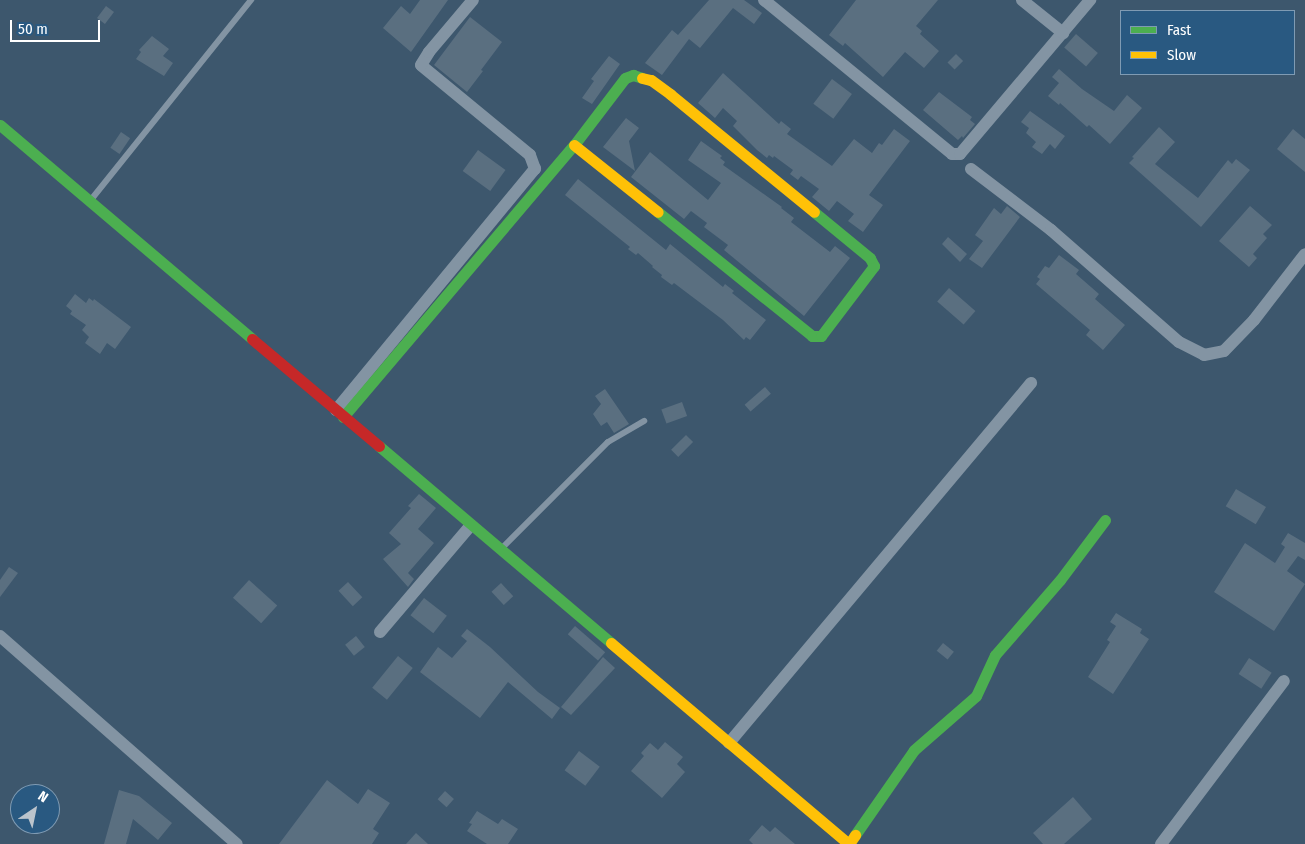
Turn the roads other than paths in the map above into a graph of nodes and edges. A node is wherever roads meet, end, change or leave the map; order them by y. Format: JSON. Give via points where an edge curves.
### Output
{"nodes":[{"id":1,"x":251,"y":0,"type":"edge"},
{"id":2,"x":473,"y":0,"type":"edge"},
{"id":3,"x":764,"y":0,"type":"edge"},
{"id":4,"x":1022,"y":0,"type":"edge"},
{"id":5,"x":1090,"y":0,"type":"edge"},
{"id":6,"x":1062,"y":33,"type":"junction"},
{"id":7,"x":0,"y":125,"type":"edge"},
{"id":8,"x":574,"y":145,"type":"junction"},
{"id":9,"x":971,"y":169,"type":"dead end"},
{"id":10,"x":89,"y":202,"type":"junction"},
{"id":11,"x":1305,"y":254,"type":"edge"},
{"id":12,"x":1031,"y":383,"type":"dead end"},
{"id":13,"x":339,"y":414,"type":"junction"},
{"id":14,"x":644,"y":421,"type":"dead end"},
{"id":15,"x":1105,"y":520,"type":"dead end"},
{"id":16,"x":471,"y":525,"type":"junction"},
{"id":17,"x":500,"y":550,"type":"junction"},
{"id":18,"x":380,"y":632,"type":"dead end"},
{"id":19,"x":0,"y":636,"type":"edge"},
{"id":20,"x":1284,"y":682,"type":"dead end"},
{"id":21,"x":729,"y":743,"type":"junction"},
{"id":22,"x":237,"y":844,"type":"edge"},
{"id":23,"x":1161,"y":844,"type":"edge"}],
"edges":[{"from":1,"to":10,"type":"lane"},
{"from":2,"to":13,"type":"street","via":[[421,65],[530,155],[535,169]]},
{"from":3,"to":6,"type":"street","via":[[952,154],[960,154],[968,148]]},
{"from":4,"to":6,"type":"street"},
{"from":5,"to":6,"type":"street"},
{"from":7,"to":10,"type":"street"},
{"from":8,"to":8,"type":"street","via":[[625,78],[640,76],[651,80],[870,258],[874,266],[821,336],[812,336]]},
{"from":8,"to":13,"type":"street"},
{"from":9,"to":11,"type":"street","via":[[1051,230],[1179,342],[1204,355],[1224,351],[1254,320]]},
{"from":10,"to":13,"type":"street"},
{"from":12,"to":21,"type":"street"},
{"from":13,"to":16,"type":"street"},
{"from":14,"to":17,"type":"lane","via":[[608,442]]},
{"from":15,"to":21,"type":"street","via":[[1060,580],[995,656],[976,696],[914,750],[849,844]]},
{"from":16,"to":17,"type":"street"},
{"from":16,"to":18,"type":"street"},
{"from":17,"to":21,"type":"street"},
{"from":19,"to":22,"type":"street"},
{"from":20,"to":23,"type":"street"}]}
